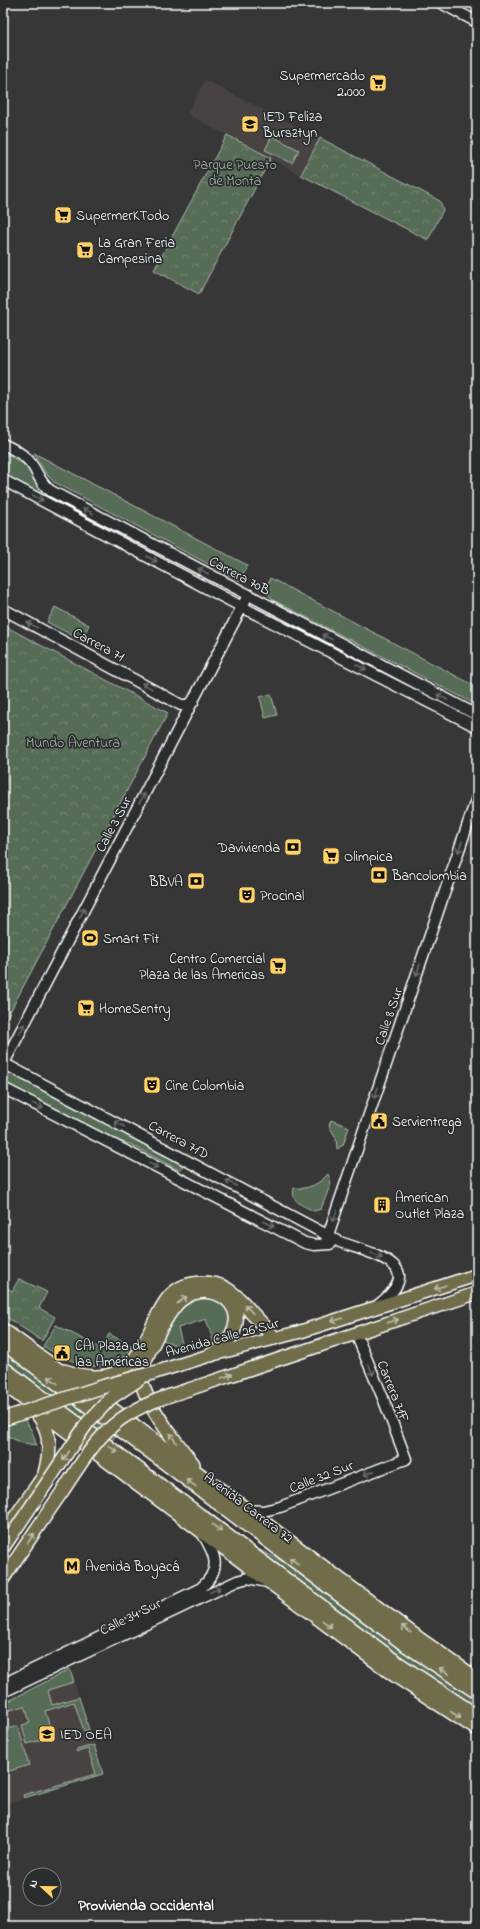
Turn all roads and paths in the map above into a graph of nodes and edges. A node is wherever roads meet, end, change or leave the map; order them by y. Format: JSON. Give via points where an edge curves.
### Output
{"nodes":[{"id":1,"x":441,"y":3,"type":"edge"},
{"id":2,"x":477,"y":22,"type":"edge"},
{"id":3,"x":3,"y":444,"type":"edge"},
{"id":4,"x":3,"y":480,"type":"edge"},
{"id":5,"x":248,"y":595,"type":"junction"},
{"id":6,"x":242,"y":607,"type":"junction"},
{"id":7,"x":3,"y":609,"type":"edge"},
{"id":8,"x":193,"y":702,"type":"junction"},
{"id":9,"x":181,"y":705,"type":"junction"},
{"id":10,"x":477,"y":715,"type":"edge"},
{"id":11,"x":184,"y":718,"type":"junction"},
{"id":12,"x":477,"y":727,"type":"edge"},
{"id":13,"x":477,"y":797,"type":"edge"},
{"id":14,"x":3,"y":1064,"type":"edge"},
{"id":15,"x":3,"y":1088,"type":"edge"},
{"id":16,"x":327,"y":1240,"type":"junction"},
{"id":17,"x":477,"y":1275,"type":"edge"},
{"id":18,"x":477,"y":1294,"type":"edge"},
{"id":19,"x":374,"y":1308,"type":"junction"},
{"id":20,"x":3,"y":1330,"type":"edge"},
{"id":21,"x":356,"y":1334,"type":"junction"},
{"id":22,"x":274,"y":1338,"type":"junction"},
{"id":23,"x":3,"y":1343,"type":"edge"},
{"id":24,"x":211,"y":1354,"type":"junction"},
{"id":25,"x":53,"y":1367,"type":"junction"},
{"id":26,"x":3,"y":1368,"type":"edge"},
{"id":27,"x":153,"y":1372,"type":"junction"},
{"id":28,"x":3,"y":1383,"type":"edge"},
{"id":29,"x":25,"y":1401,"type":"junction"},
{"id":30,"x":3,"y":1419,"type":"edge"},
{"id":31,"x":406,"y":1459,"type":"joint"},
{"id":32,"x":205,"y":1480,"type":"junction"},
{"id":33,"x":246,"y":1510,"type":"junction"},
{"id":34,"x":201,"y":1532,"type":"junction"},
{"id":35,"x":3,"y":1535,"type":"edge"},
{"id":36,"x":3,"y":1548,"type":"edge"},
{"id":37,"x":308,"y":1556,"type":"junction"},
{"id":38,"x":6,"y":1574,"type":"edge"},
{"id":39,"x":273,"y":1584,"type":"junction"},
{"id":40,"x":330,"y":1588,"type":"junction"},
{"id":41,"x":297,"y":1602,"type":"junction"},
{"id":42,"x":324,"y":1609,"type":"junction"},
{"id":43,"x":145,"y":1620,"type":"junction"},
{"id":44,"x":403,"y":1643,"type":"junction"},
{"id":45,"x":355,"y":1645,"type":"junction"},
{"id":46,"x":448,"y":1659,"type":"junction"},
{"id":47,"x":396,"y":1662,"type":"junction"},
{"id":48,"x":477,"y":1679,"type":"edge"},
{"id":49,"x":3,"y":1684,"type":"edge"},
{"id":50,"x":3,"y":1692,"type":"edge"},
{"id":51,"x":477,"y":1692,"type":"edge"},
{"id":52,"x":477,"y":1716,"type":"edge"},
{"id":53,"x":477,"y":1729,"type":"edge"}],
"edges":[{"from":1,"to":2,"type":"street"},
{"from":5,"to":3,"type":"street","name":"Carrera 70B","one_way":true,"via":[[51,491],[40,481],[31,462],[25,456]]},
{"from":4,"to":6,"type":"street","name":"Carrera 70B","one_way":true},
{"from":5,"to":6,"type":"street","name":"Calle 3 Sur"},
{"from":10,"to":5,"type":"street","name":"Carrera 70B","one_way":true},
{"from":6,"to":8,"type":"street","name":"Calle 3 Sur"},
{"from":6,"to":12,"type":"street","name":"Carrera 70B","one_way":true},
{"from":9,"to":7,"type":"street","name":"Carrera 71","one_way":true},
{"from":8,"to":9,"type":"street"},
{"from":8,"to":11,"type":"street","name":"Calle 3 Sur"},
{"from":9,"to":11,"type":"street"},
{"from":14,"to":11,"type":"street","name":"Calle 3 Sur","one_way":true},
{"from":13,"to":16,"type":"street","name":"Calle 8 Sur","one_way":true},
{"from":16,"to":14,"type":"street","name":"Carrera 71D","one_way":true},
{"from":15,"to":16,"type":"street","one_way":true,"via":[[305,1243],[314,1245]]},
{"from":16,"to":19,"type":"street","one_way":true,"via":[[383,1257],[396,1266],[399,1274],[397,1286]]},
{"from":17,"to":19,"type":"main road","name":"Avenida Calle 26 Sur","one_way":true},
{"from":21,"to":18,"type":"main road","one_way":true},
{"from":19,"to":22,"type":"main road","name":"Avenida Calle 26 Sur","one_way":true},
{"from":20,"to":25,"type":"highway","name":"Avenida Carrera 72"},
{"from":21,"to":31,"type":"street","name":"Carrera 71F","one_way":true},
{"from":38,"to":21,"type":"main road","one_way":true,"bridge":true,"via":[[78,1467],[102,1437],[120,1420],[154,1400]]},
{"from":22,"to":24,"type":"main road","name":"Avenida Calle 26 Sur"},
{"from":22,"to":25,"type":"highway","one_way":true,"via":[[238,1297],[220,1285],[198,1283],[186,1285],[172,1294],[163,1305],[137,1355],[132,1362],[115,1374],[99,1378],[88,1377]]},
{"from":40,"to":23,"type":"highway","name":"Avenida Carrera 72","one_way":true},
{"from":24,"to":27,"type":"main road","name":"Avenida Calle 26 Sur"},
{"from":32,"to":24,"type":"highway","one_way":true,"via":[[165,1426],[147,1396],[140,1375],[169,1314],[179,1302],[191,1295],[208,1292],[218,1294],[228,1300],[234,1308],[237,1320],[234,1333],[220,1349]]},
{"from":25,"to":32,"type":"highway","name":"Avenida Carrera 72"},
{"from":26,"to":42,"type":"highway","one_way":true},
{"from":27,"to":30,"type":"highway","bridge":true},
{"from":27,"to":36,"type":"main road","name":"Avenida Calle 26 Sur","one_way":true,"bridge":true,"via":[[120,1391],[97,1411]]},
{"from":28,"to":29,"type":"highway"},
{"from":29,"to":34,"type":"highway"},
{"from":29,"to":35,"type":"highway","via":[[38,1414],[47,1433],[48,1465],[44,1476]]},
{"from":31,"to":33,"type":"street","name":"Calle 32 Sur","one_way":true,"via":[[280,1507],[263,1511]]},
{"from":32,"to":33,"type":"highway","name":"Avenida Carrera 72"},
{"from":33,"to":37,"type":"highway","name":"Avenida Carrera 72"},
{"from":34,"to":39,"type":"highway"},
{"from":34,"to":43,"type":"street","name":"Calle 34 Sur","via":[[215,1559],[212,1575],[201,1588]]},
{"from":37,"to":40,"type":"highway"},
{"from":46,"to":37,"type":"highway","name":"Avenida Carrera 72","one_way":true},
{"from":39,"to":41,"type":"highway"},
{"from":43,"to":39,"type":"street","name":"Calle 34 Sur","one_way":true,"via":[[237,1580],[253,1579]]},
{"from":40,"to":44,"type":"highway","name":"Avenida Carrera 72"},
{"from":41,"to":42,"type":"highway"},
{"from":41,"to":45,"type":"highway","one_way":true},
{"from":42,"to":47,"type":"highway"},
{"from":43,"to":49,"type":"street","name":"Calle 34 Sur"},
{"from":43,"to":50,"type":"street","name":"Calle 34 Sur"},
{"from":44,"to":46,"type":"highway"},
{"from":51,"to":44,"type":"highway","name":"Avenida Carrera 72","one_way":true},
{"from":45,"to":47,"type":"highway"},
{"from":45,"to":53,"type":"highway","one_way":true,"via":[[413,1688]]},
{"from":46,"to":48,"type":"highway","name":"Avenida Carrera 72"},
{"from":47,"to":52,"type":"highway"}]}
